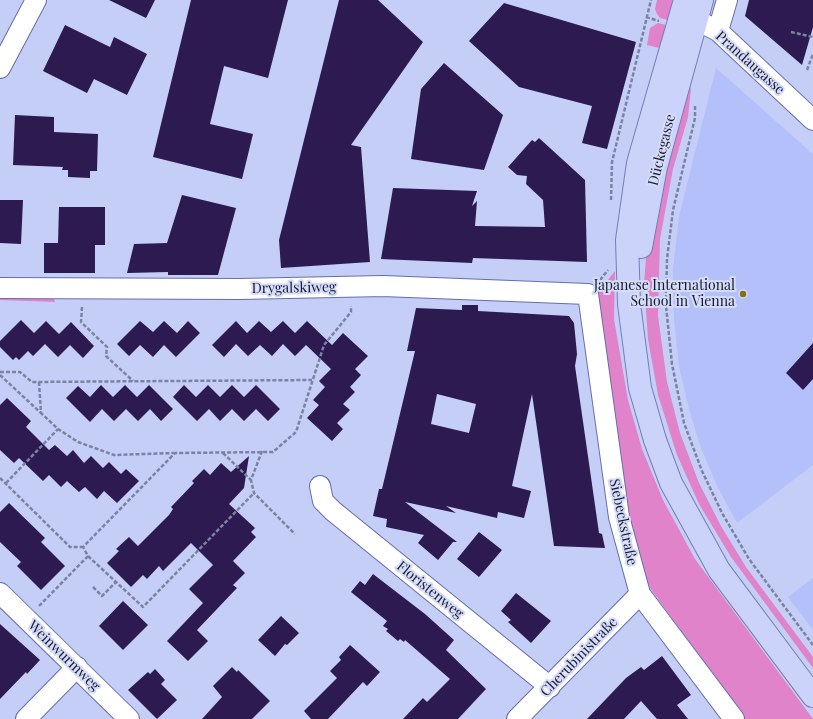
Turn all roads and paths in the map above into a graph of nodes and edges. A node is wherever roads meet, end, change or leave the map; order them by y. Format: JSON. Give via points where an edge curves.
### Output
{"nodes":[{"id":1,"x":36,"y":0,"type":"edge"},
{"id":2,"x":651,"y":0,"type":"edge"},
{"id":3,"x":727,"y":0,"type":"edge"},
{"id":4,"x":691,"y":8,"type":"edge"},
{"id":5,"x":718,"y":32,"type":"junction"},
{"id":6,"x":791,"y":32,"type":"dead end"},
{"id":7,"x":813,"y":37,"type":"edge"},
{"id":8,"x":813,"y":55,"type":"edge"},
{"id":9,"x":0,"y":68,"type":"edge"},
{"id":10,"x":807,"y":70,"type":"dead end"},
{"id":11,"x":695,"y":102,"type":"dead end"},
{"id":12,"x":813,"y":120,"type":"edge"},
{"id":13,"x":612,"y":162,"type":"dead end"},
{"id":14,"x":0,"y":288,"type":"edge"},
{"id":15,"x":588,"y":294,"type":"joint"},
{"id":16,"x":82,"y":300,"type":"dead end"},
{"id":17,"x":351,"y":304,"type":"dead end"},
{"id":18,"x":634,"y":304,"type":"junction"},
{"id":19,"x":0,"y":374,"type":"edge"},
{"id":20,"x":312,"y":380,"type":"junction"},
{"id":21,"x":134,"y":381,"type":"junction"},
{"id":22,"x":39,"y":382,"type":"junction"},
{"id":23,"x":41,"y":413,"type":"junction"},
{"id":24,"x":58,"y":429,"type":"junction"},
{"id":25,"x":262,"y":451,"type":"junction"},
{"id":26,"x":223,"y":452,"type":"junction"},
{"id":27,"x":174,"y":453,"type":"junction"},
{"id":28,"x":0,"y":478,"type":"edge"},
{"id":29,"x":251,"y":480,"type":"junction"},
{"id":30,"x":6,"y":483,"type":"junction"},
{"id":31,"x":320,"y":486,"type":"dead end"},
{"id":32,"x":254,"y":493,"type":"junction"},
{"id":33,"x":295,"y":534,"type":"dead end"},
{"id":34,"x":84,"y":547,"type":"junction"},
{"id":35,"x":88,"y":556,"type":"junction"},
{"id":36,"x":116,"y":582,"type":"junction"},
{"id":37,"x":93,"y":587,"type":"dead end"},
{"id":38,"x":0,"y":593,"type":"edge"},
{"id":39,"x":640,"y":594,"type":"junction"},
{"id":40,"x":26,"y":619,"type":"junction"},
{"id":41,"x":813,"y":645,"type":"edge"},
{"id":42,"x":77,"y":667,"type":"junction"},
{"id":43,"x":813,"y":676,"type":"edge"},
{"id":44,"x":550,"y":687,"type":"junction"},
{"id":45,"x":813,"y":696,"type":"edge"},
{"id":46,"x":26,"y":719,"type":"edge"},
{"id":47,"x":129,"y":719,"type":"edge"},
{"id":48,"x":517,"y":719,"type":"edge"},
{"id":49,"x":734,"y":719,"type":"edge"}],
"edges":[{"from":1,"to":9,"type":"street"},
{"from":2,"to":13,"type":"path"},
{"from":3,"to":5,"type":"street"},
{"from":4,"to":5,"type":"street","name":"Prandaugasse"},
{"from":4,"to":18,"type":"main road","name":"Dückegasse","via":[[638,163],[627,240]]},
{"from":5,"to":12,"type":"street","name":"Prandaugasse"},
{"from":6,"to":7,"type":"path"},
{"from":8,"to":10,"type":"path"},
{"from":11,"to":41,"type":"path","via":[[695,118],[673,210],[667,259],[666,306],[672,364],[684,423],[702,471],[722,513],[749,559]]},
{"from":14,"to":15,"type":"street","name":"Drygalskiweg","via":[[240,289],[383,286]]},
{"from":15,"to":39,"type":"street","name":"Siebeckstraße","via":[[619,517]]},
{"from":16,"to":21,"type":"path","via":[[81,322],[107,347],[106,356]]},
{"from":17,"to":20,"type":"path","via":[[351,312],[324,345]]},
{"from":18,"to":43,"type":"main road","via":[[650,385],[665,435],[683,480],[728,562]]},
{"from":18,"to":45,"type":"main road","via":[[640,388],[671,483],[719,570]]},
{"from":19,"to":22,"type":"path","via":[[20,372],[32,382]]},
{"from":19,"to":23,"type":"path"},
{"from":20,"to":21,"type":"path"},
{"from":20,"to":25,"type":"path","via":[[296,432],[273,452]]},
{"from":21,"to":22,"type":"path"},
{"from":22,"to":23,"type":"path"},
{"from":23,"to":24,"type":"path"},
{"from":24,"to":27,"type":"path","via":[[78,442],[114,455]]},
{"from":24,"to":30,"type":"path"},
{"from":25,"to":26,"type":"path"},
{"from":25,"to":29,"type":"path"},
{"from":26,"to":27,"type":"path"},
{"from":26,"to":29,"type":"path"},
{"from":27,"to":34,"type":"path"},
{"from":28,"to":30,"type":"path"},
{"from":29,"to":32,"type":"path"},
{"from":30,"to":34,"type":"path","via":[[70,547]]},
{"from":31,"to":44,"type":"street","name":"Floristenweg","via":[[323,501],[333,511]]},
{"from":32,"to":33,"type":"path"},
{"from":32,"to":36,"type":"path","via":[[143,606]]},
{"from":34,"to":35,"type":"path"},
{"from":35,"to":36,"type":"path"},
{"from":35,"to":40,"type":"path"},
{"from":36,"to":37,"type":"path","via":[[102,596]]},
{"from":38,"to":40,"type":"street","name":"Weinwurmweg"},
{"from":39,"to":44,"type":"street","name":"Cherubinistraße"},
{"from":39,"to":49,"type":"street","name":"Siebeckstraße"},
{"from":40,"to":42,"type":"street","name":"Weinwurmweg"},
{"from":42,"to":46,"type":"street"},
{"from":42,"to":47,"type":"street","name":"Weinwurmweg"},
{"from":44,"to":48,"type":"street","name":"Cherubinistraße"}]}
